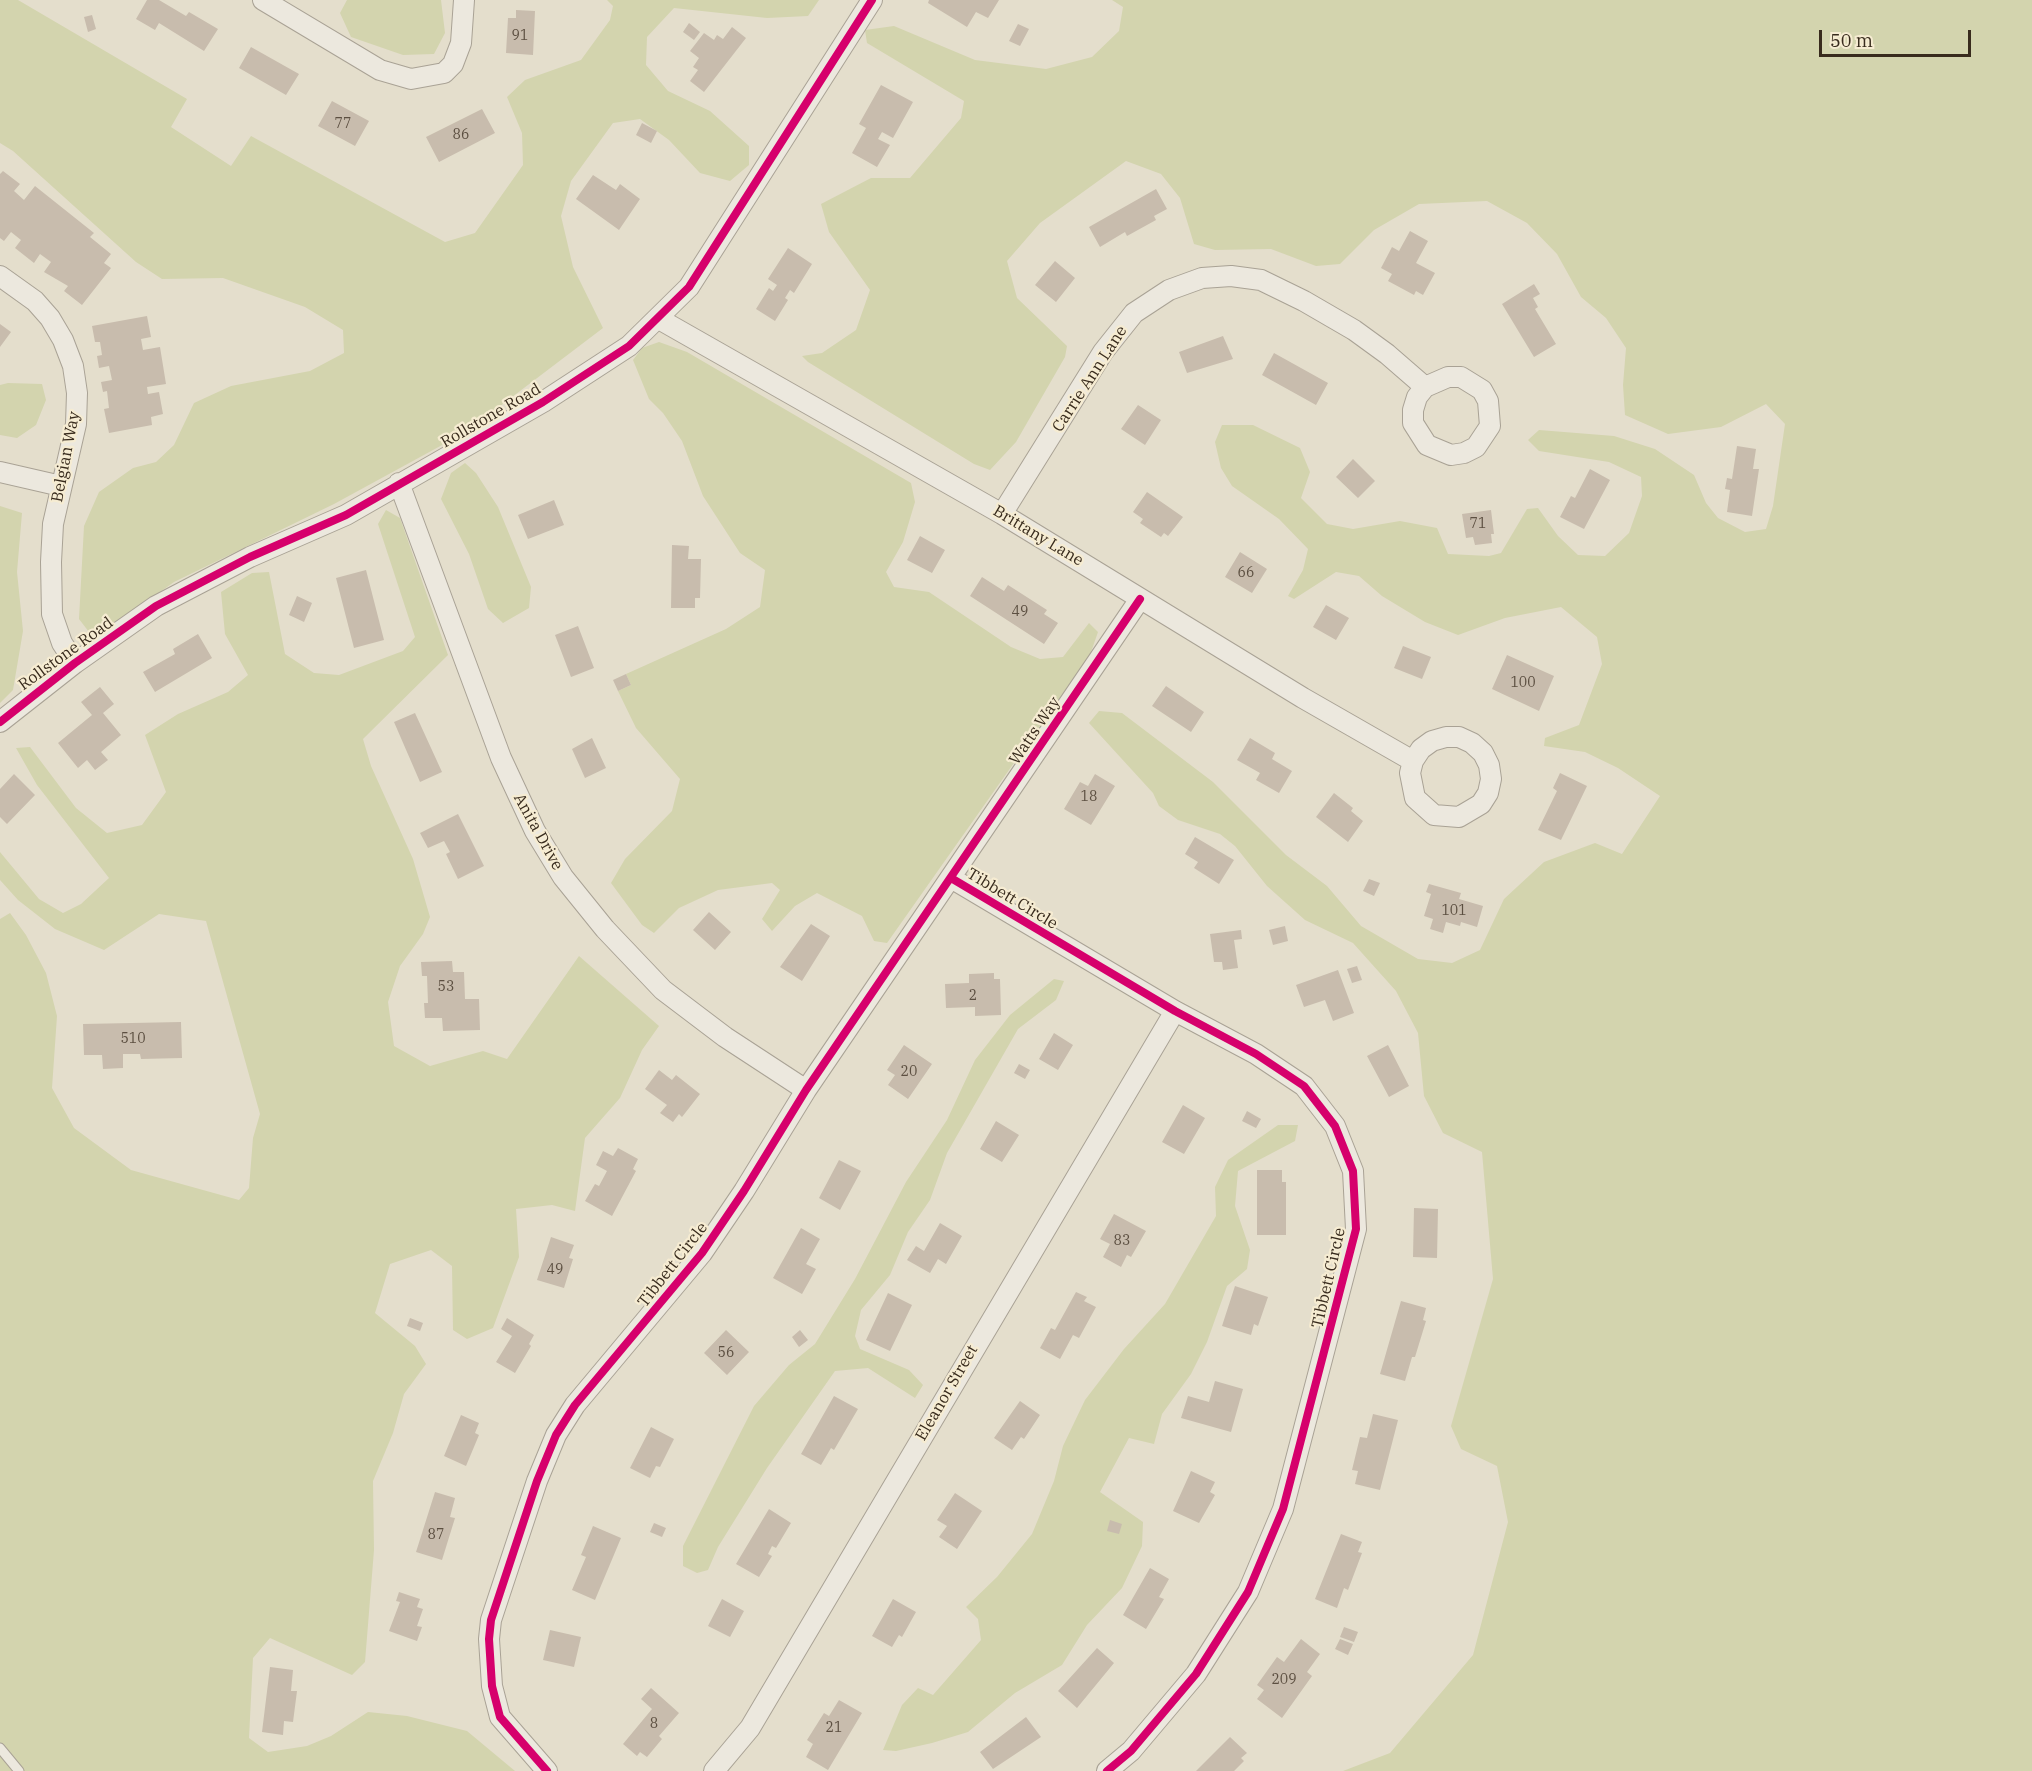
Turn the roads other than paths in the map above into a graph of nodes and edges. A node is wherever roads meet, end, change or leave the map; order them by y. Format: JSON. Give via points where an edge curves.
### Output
{"nodes":[{"id":1,"x":263,"y":0,"type":"edge"},
{"id":2,"x":464,"y":0,"type":"edge"},
{"id":3,"x":872,"y":0,"type":"edge"},
{"id":4,"x":0,"y":276,"type":"edge"},
{"id":5,"x":659,"y":320,"type":"junction"},
{"id":6,"x":1425,"y":387,"type":"junction"},
{"id":7,"x":0,"y":472,"type":"edge"},
{"id":8,"x":399,"y":483,"type":"junction"},
{"id":9,"x":61,"y":486,"type":"junction"},
{"id":10,"x":1002,"y":514,"type":"junction"},
{"id":11,"x":1140,"y":599,"type":"junction"},
{"id":12,"x":75,"y":663,"type":"junction"},
{"id":13,"x":0,"y":722,"type":"edge"},
{"id":14,"x":1413,"y":761,"type":"junction"},
{"id":15,"x":951,"y":878,"type":"junction"},
{"id":16,"x":1175,"y":1011,"type":"junction"},
{"id":17,"x":806,"y":1090,"type":"junction"},
{"id":18,"x":0,"y":1748,"type":"edge"},
{"id":19,"x":19,"y":1771,"type":"edge"},
{"id":20,"x":547,"y":1771,"type":"edge"},
{"id":21,"x":714,"y":1771,"type":"edge"},
{"id":22,"x":1107,"y":1771,"type":"edge"}],
"edges":[{"from":1,"to":2,"type":"street","via":[[380,70],[411,79],[444,74],[453,64],[461,43]]},
{"from":3,"to":5,"type":"street","name":"Rollstone Road","via":[[689,287]]},
{"from":4,"to":9,"type":"street","name":"Belgian Way","via":[[35,301],[50,318],[73,366],[76,424]]},
{"from":5,"to":8,"type":"street","name":"Rollstone Road","via":[[629,346],[543,402]]},
{"from":5,"to":10,"type":"street","name":"Brittany Lane"},
{"from":6,"to":6,"type":"street","via":[[1417,397],[1413,423],[1426,446],[1451,455],[1476,447],[1490,426],[1488,401],[1482,390],[1472,382],[1454,377],[1436,380]]},
{"from":6,"to":10,"type":"street","name":"Carrie Ann Lane","via":[[1354,330],[1270,284],[1231,276],[1202,278],[1169,290],[1134,313],[1103,352]]},
{"from":7,"to":9,"type":"street"},
{"from":8,"to":12,"type":"street","name":"Rollstone Road","via":[[346,515],[250,557],[156,606]]},
{"from":8,"to":17,"type":"street","name":"Anita Drive","via":[[501,758],[563,877],[605,929],[663,990],[716,1032]]},
{"from":9,"to":12,"type":"street","name":"Belgian Way","via":[[53,524],[52,614],[62,643]]},
{"from":10,"to":11,"type":"street","name":"Brittany Lane"},
{"from":11,"to":14,"type":"street","name":"Brittany Lane"},
{"from":11,"to":15,"type":"street","name":"Watts Way"},
{"from":12,"to":13,"type":"street","name":"Rollstone Road"},
{"from":14,"to":14,"type":"street","via":[[1413,792],[1423,808],[1434,815],[1447,818],[1465,814],[1481,804],[1488,793],[1489,765],[1478,748],[1459,738],[1432,741]]},
{"from":15,"to":16,"type":"street","name":"Tibbett Circle"},
{"from":15,"to":17,"type":"street","name":"Tibbett Circle"},
{"from":16,"to":21,"type":"street","name":"Eleanor Street","via":[[750,1728]]},
{"from":16,"to":22,"type":"street","name":"Tibbett Circle","via":[[1256,1054],[1304,1086],[1335,1126],[1353,1171],[1356,1229],[1283,1509],[1248,1592],[1196,1674],[1131,1751]]},
{"from":17,"to":20,"type":"street","name":"Tibbett Circle","via":[[702,1253],[575,1405],[556,1435],[537,1481],[491,1620],[489,1650],[500,1717]]},
{"from":18,"to":19,"type":"lane"}]}
